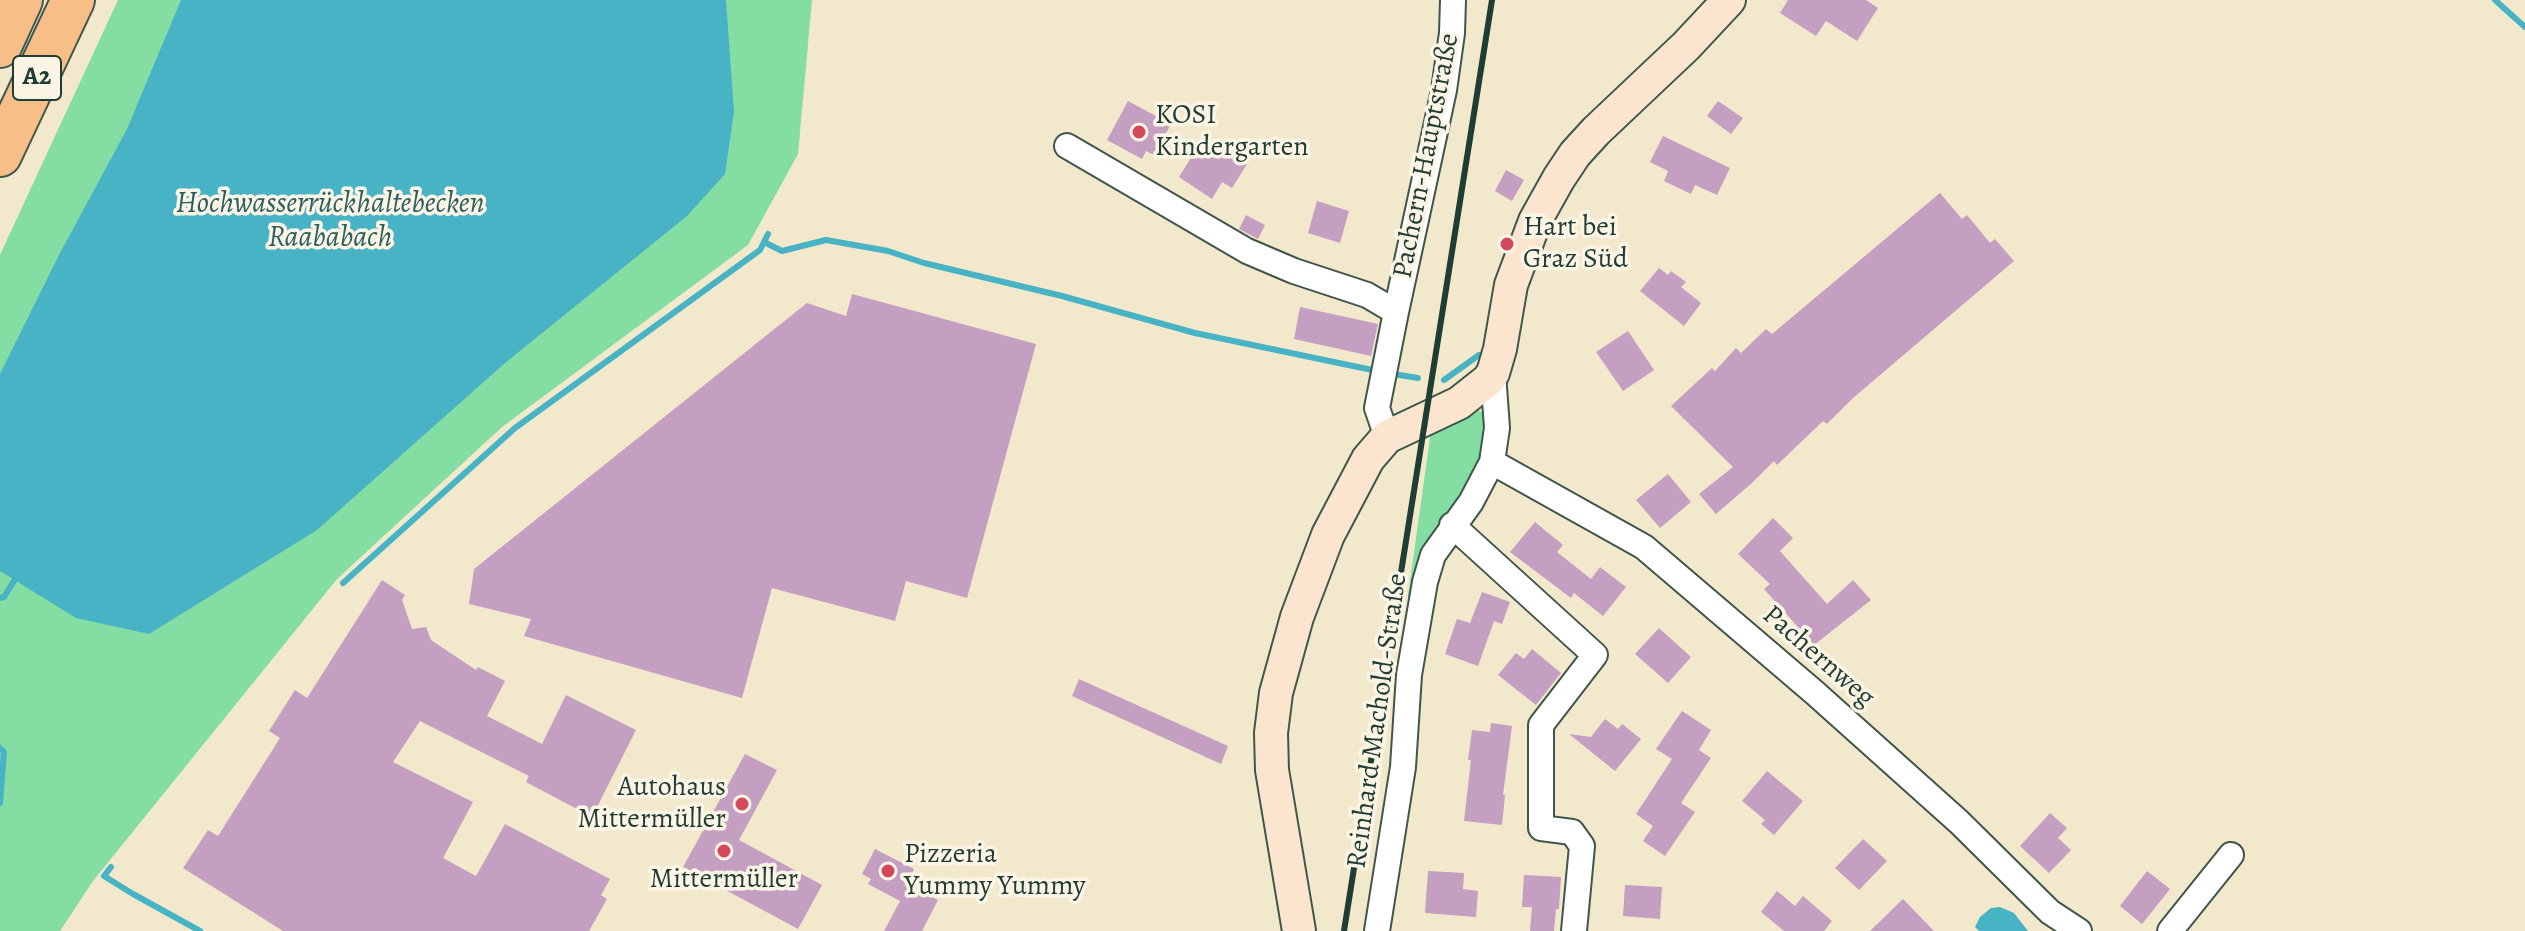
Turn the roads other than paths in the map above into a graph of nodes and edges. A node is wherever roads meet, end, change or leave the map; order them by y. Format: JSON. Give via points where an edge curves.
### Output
{"nodes":[{"id":1,"x":21,"y":0,"type":"edge"},
{"id":2,"x":73,"y":0,"type":"edge"},
{"id":3,"x":1453,"y":0,"type":"edge"},
{"id":4,"x":1729,"y":0,"type":"edge"},
{"id":5,"x":0,"y":46,"type":"edge"},
{"id":6,"x":1067,"y":146,"type":"dead end"},
{"id":7,"x":0,"y":155,"type":"edge"},
{"id":8,"x":1396,"y":312,"type":"junction"},
{"id":9,"x":1493,"y":373,"type":"junction"},
{"id":10,"x":1387,"y":437,"type":"junction"},
{"id":11,"x":1492,"y":462,"type":"junction"},
{"id":12,"x":1452,"y":525,"type":"junction"},
{"id":13,"x":2231,"y":855,"type":"dead end"},
{"id":14,"x":1299,"y":931,"type":"edge"},
{"id":15,"x":1377,"y":931,"type":"edge"},
{"id":16,"x":1574,"y":931,"type":"edge"},
{"id":17,"x":2079,"y":931,"type":"edge"},
{"id":18,"x":2170,"y":931,"type":"edge"}],
"edges":[{"from":1,"to":5,"type":"highway","number":"A2"},
{"from":2,"to":7,"type":"highway","number":"A2"},
{"from":3,"to":8,"type":"street","name":"Pachern-Hauptstraße","via":[[1444,90]]},
{"from":4,"to":9,"type":"main road","via":[[1596,131],[1547,196],[1511,285]]},
{"from":6,"to":8,"type":"street","name":"Pachern-Hauptstraße","via":[[1247,251],[1367,295]]},
{"from":8,"to":10,"type":"street","name":"Pachern-Hauptstraße","via":[[1377,408]]},
{"from":9,"to":10,"type":"main road","via":[[1459,403]]},
{"from":9,"to":11,"type":"street","name":"Reinhard Machold-Straße","via":[[1497,428]]},
{"from":10,"to":14,"type":"main road","via":[[1368,459],[1328,535],[1276,693],[1272,770]]},
{"from":11,"to":12,"type":"street","name":"Reinhard Machold-Straße"},
{"from":11,"to":17,"type":"street","name":"Pachernweg","via":[[1644,547],[1959,822],[2050,912]]},
{"from":12,"to":15,"type":"street","name":"Reinhard Machold-Straße","via":[[1433,555],[1419,613],[1403,767]]},
{"from":12,"to":16,"type":"street","via":[[1595,655],[1541,725],[1541,828],[1572,832],[1582,846]]},
{"from":13,"to":18,"type":"street"}]}
